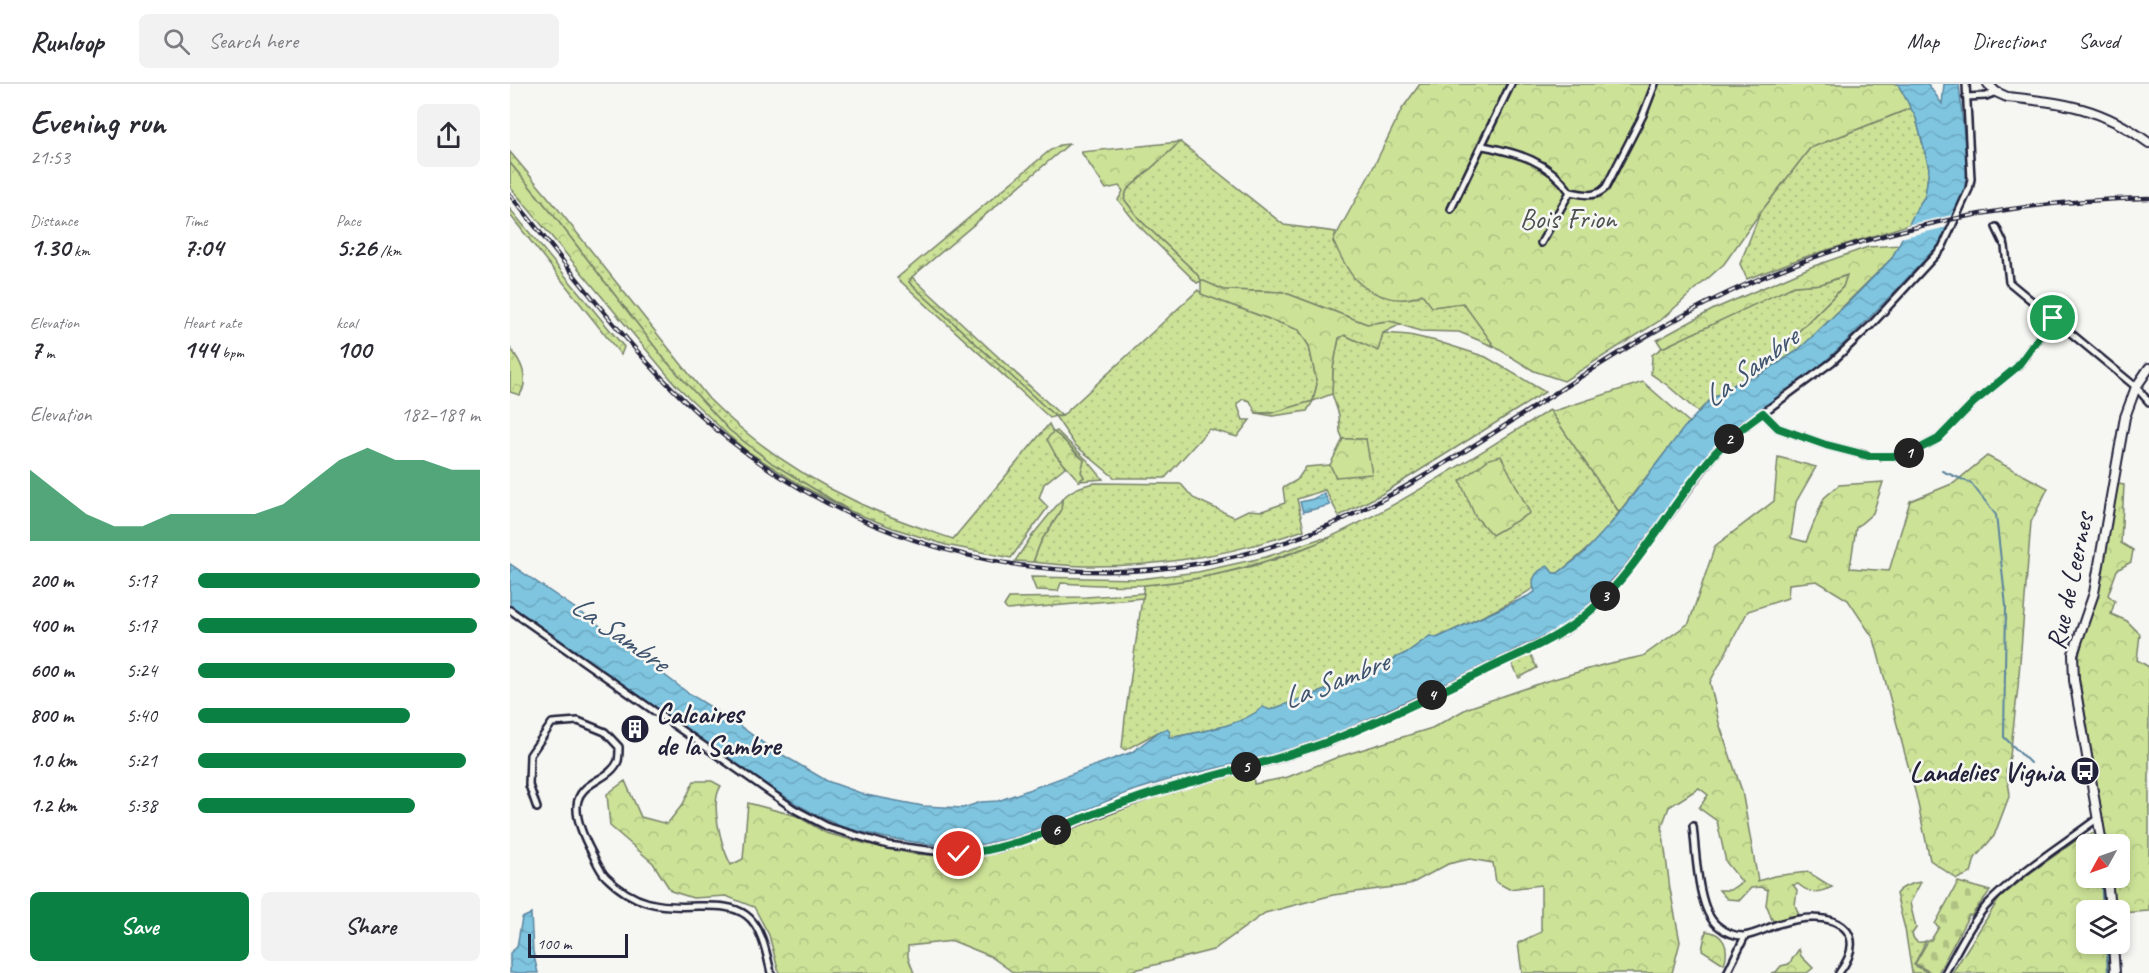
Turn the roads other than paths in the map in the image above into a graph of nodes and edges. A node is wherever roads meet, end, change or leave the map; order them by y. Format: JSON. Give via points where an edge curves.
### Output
{"nodes":[{"id":1,"x":1511,"y":84,"type":"edge"},
{"id":2,"x":1655,"y":84,"type":"edge"},
{"id":3,"x":1966,"y":84,"type":"edge"},
{"id":4,"x":1988,"y":84,"type":"edge"},
{"id":5,"x":1996,"y":92,"type":"junction"},
{"id":6,"x":1966,"y":97,"type":"junction"},
{"id":7,"x":2149,"y":143,"type":"edge"},
{"id":8,"x":1483,"y":146,"type":"junction"},
{"id":9,"x":1569,"y":192,"type":"junction"},
{"id":10,"x":1451,"y":209,"type":"dead end"},
{"id":11,"x":1996,"y":227,"type":"dead end"},
{"id":12,"x":1541,"y":243,"type":"dead end"},
{"id":13,"x":2053,"y":318,"type":"junction"},
{"id":14,"x":2149,"y":368,"type":"edge"},
{"id":15,"x":2136,"y":387,"type":"junction"},
{"id":16,"x":2149,"y":402,"type":"edge"},
{"id":17,"x":1763,"y":413,"type":"junction"},
{"id":18,"x":510,"y":610,"type":"edge"},
{"id":19,"x":537,"y":808,"type":"dead end"},
{"id":20,"x":2098,"y":818,"type":"junction"},
{"id":21,"x":1693,"y":826,"type":"dead end"},
{"id":22,"x":2100,"y":834,"type":"edge"},
{"id":23,"x":1745,"y":936,"type":"junction"},
{"id":24,"x":2114,"y":954,"type":"edge"},
{"id":25,"x":771,"y":973,"type":"edge"},
{"id":26,"x":1727,"y":973,"type":"edge"},
{"id":27,"x":1839,"y":973,"type":"edge"},
{"id":28,"x":1945,"y":973,"type":"edge"},
{"id":29,"x":2115,"y":973,"type":"edge"}],
"edges":[{"from":1,"to":8,"type":"street"},
{"from":2,"to":9,"type":"street","via":[[1606,187],[1594,196]]},
{"from":3,"to":6,"type":"street"},
{"from":4,"to":5,"type":"street"},
{"from":5,"to":6,"type":"street"},
{"from":5,"to":7,"type":"street","via":[[2007,98],[2081,107],[2121,124]]},
{"from":6,"to":17,"type":"street","via":[[1971,179],[1942,248],[1832,362]]},
{"from":8,"to":9,"type":"street","via":[[1536,161],[1554,173]]},
{"from":8,"to":10,"type":"street"},
{"from":9,"to":12,"type":"street"},
{"from":11,"to":13,"type":"street","via":[[2005,246],[2009,282]]},
{"from":13,"to":15,"type":"street"},
{"from":13,"to":17,"type":"street","via":[[2017,367],[1973,403],[1938,439],[1913,452],[1869,456],[1826,445],[1778,428]]},
{"from":14,"to":15,"type":"street","name":"Rue de Leernes"},
{"from":15,"to":16,"type":"street"},
{"from":15,"to":20,"type":"street","name":"Rue de Leernes","via":[[2124,426],[2094,593],[2073,654]]},
{"from":17,"to":18,"type":"street","via":[[1715,453],[1626,573],[1602,599],[1550,639],[1331,741],[1148,794],[999,848],[959,854],[899,847],[828,827],[794,809]]},
{"from":19,"to":25,"type":"street","via":[[529,785],[530,755],[552,723],[578,721],[605,732],[619,747],[618,760],[611,771],[589,784],[580,795],[577,818],[605,876],[630,896],[654,906],[720,906],[747,916],[756,928]]},
{"from":20,"to":22,"type":"street","name":"Rue de Leernes"},
{"from":20,"to":28,"type":"street","via":[[2000,892],[1977,918]]},
{"from":21,"to":23,"type":"street","via":[[1707,912],[1716,925]]},
{"from":23,"to":26,"type":"street"},
{"from":23,"to":27,"type":"street","via":[[1797,920],[1835,921],[1848,933],[1852,944]]},
{"from":24,"to":29,"type":"street"}]}
